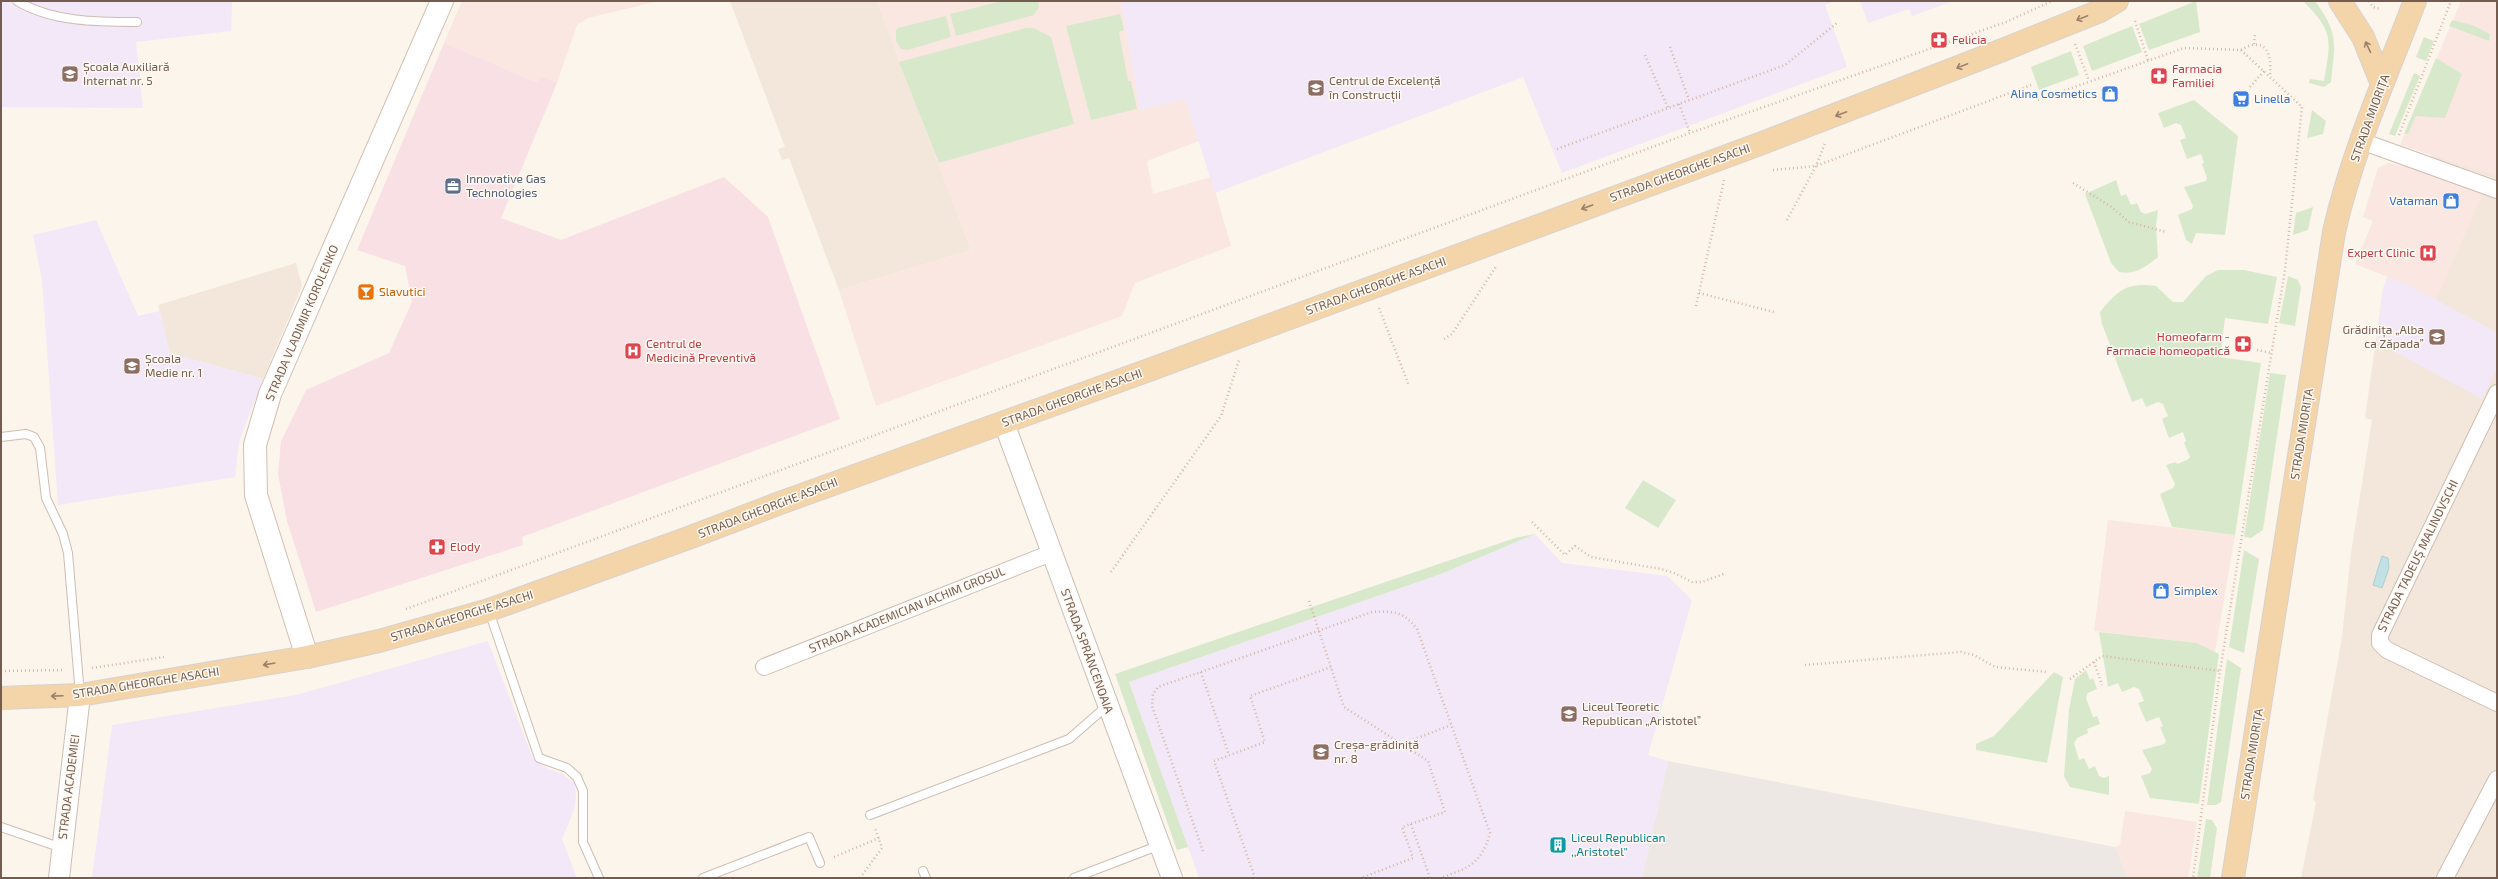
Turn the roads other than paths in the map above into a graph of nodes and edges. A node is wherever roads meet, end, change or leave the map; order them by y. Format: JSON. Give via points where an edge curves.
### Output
{"nodes":[{"id":1,"x":17,"y":1,"type":"edge"},
{"id":2,"x":442,"y":1,"type":"edge"},
{"id":3,"x":2118,"y":1,"type":"edge"},
{"id":4,"x":2340,"y":1,"type":"edge"},
{"id":5,"x":2415,"y":1,"type":"edge"},
{"id":6,"x":137,"y":22,"type":"dead end"},
{"id":7,"x":2382,"y":84,"type":"junction"},
{"id":8,"x":2361,"y":141,"type":"junction"},
{"id":9,"x":2497,"y":190,"type":"edge"},
{"id":10,"x":2497,"y":394,"type":"edge"},
{"id":11,"x":1004,"y":423,"type":"junction"},
{"id":12,"x":1,"y":437,"type":"edge"},
{"id":13,"x":1051,"y":553,"type":"junction"},
{"id":14,"x":489,"y":610,"type":"junction"},
{"id":15,"x":307,"y":657,"type":"junction"},
{"id":16,"x":764,"y":667,"type":"dead end"},
{"id":17,"x":80,"y":695,"type":"junction"},
{"id":18,"x":1,"y":698,"type":"edge"},
{"id":19,"x":2497,"y":703,"type":"edge"},
{"id":20,"x":1108,"y":705,"type":"junction"},
{"id":21,"x":2497,"y":779,"type":"edge"},
{"id":22,"x":870,"y":815,"type":"road end"},
{"id":23,"x":1,"y":827,"type":"edge"},
{"id":24,"x":1161,"y":845,"type":"junction"},
{"id":25,"x":62,"y":848,"type":"junction"},
{"id":26,"x":820,"y":863,"type":"road end"},
{"id":27,"x":59,"y":878,"type":"edge"},
{"id":28,"x":599,"y":878,"type":"edge"},
{"id":29,"x":703,"y":878,"type":"edge"},
{"id":30,"x":1074,"y":878,"type":"edge"},
{"id":31,"x":1172,"y":878,"type":"edge"},
{"id":32,"x":2233,"y":878,"type":"edge"},
{"id":33,"x":2445,"y":878,"type":"edge"}],
"edges":[{"from":1,"to":6,"type":"lane","via":[[30,9],[70,19]]},
{"from":2,"to":15,"type":"main road","name":"STRADA VLADIMIR KOROLENKO","via":[[270,394],[255,446],[256,495]]},
{"from":3,"to":11,"type":"main road","name":"STRADA GHEORGHE ASACHI","one_way":true,"via":[[2100,11],[1869,103]]},
{"from":7,"to":4,"type":"main road","one_way":true,"via":[[2363,37]]},
{"from":5,"to":7,"type":"main road","name":"STRADA MIORIȚA"},
{"from":7,"to":8,"type":"main road","name":"STRADA MIORIȚA"},
{"from":8,"to":9,"type":"street"},
{"from":8,"to":32,"type":"main road","name":"STRADA MIORIȚA","via":[[2338,214],[2326,277]]},
{"from":10,"to":19,"type":"street","name":"STRADA TADEUȘ MALINOVSCHI","via":[[2380,635],[2380,643],[2387,650]]},
{"from":11,"to":13,"type":"street","name":"STRADA SPRÂNCENOAIA"},
{"from":11,"to":14,"type":"main road","name":"STRADA GHEORGHE ASACHI"},
{"from":12,"to":17,"type":"lane","via":[[26,434],[34,437],[40,448],[46,498],[63,534],[68,553]]},
{"from":13,"to":16,"type":"street","name":"STRADA ACADEMICIAN IACHIM GROSUL"},
{"from":13,"to":20,"type":"street","name":"STRADA SPRÂNCENOAIA"},
{"from":14,"to":15,"type":"main road","name":"STRADA GHEORGHE ASACHI","via":[[379,642]]},
{"from":14,"to":28,"type":"lane","via":[[539,758],[567,768],[577,777],[583,791],[584,842]]},
{"from":15,"to":17,"type":"main road","name":"STRADA GHEORGHE ASACHI","one_way":true},
{"from":17,"to":18,"type":"main road","name":"STRADA GHEORGHE ASACHI","one_way":true},
{"from":17,"to":25,"type":"street","name":"STRADA ACADEMIEI"},
{"from":20,"to":22,"type":"lane","via":[[1069,739]]},
{"from":20,"to":24,"type":"street","name":"STRADA SPRÂNCENOAIA"},
{"from":21,"to":33,"type":"street"},
{"from":23,"to":25,"type":"lane"},
{"from":24,"to":30,"type":"lane"},
{"from":24,"to":31,"type":"street","name":"STRADA SPRÂNCENOAIA"},
{"from":25,"to":27,"type":"street","name":"STRADA ACADEMIEI"},
{"from":26,"to":29,"type":"lane","via":[[809,837]]}]}
